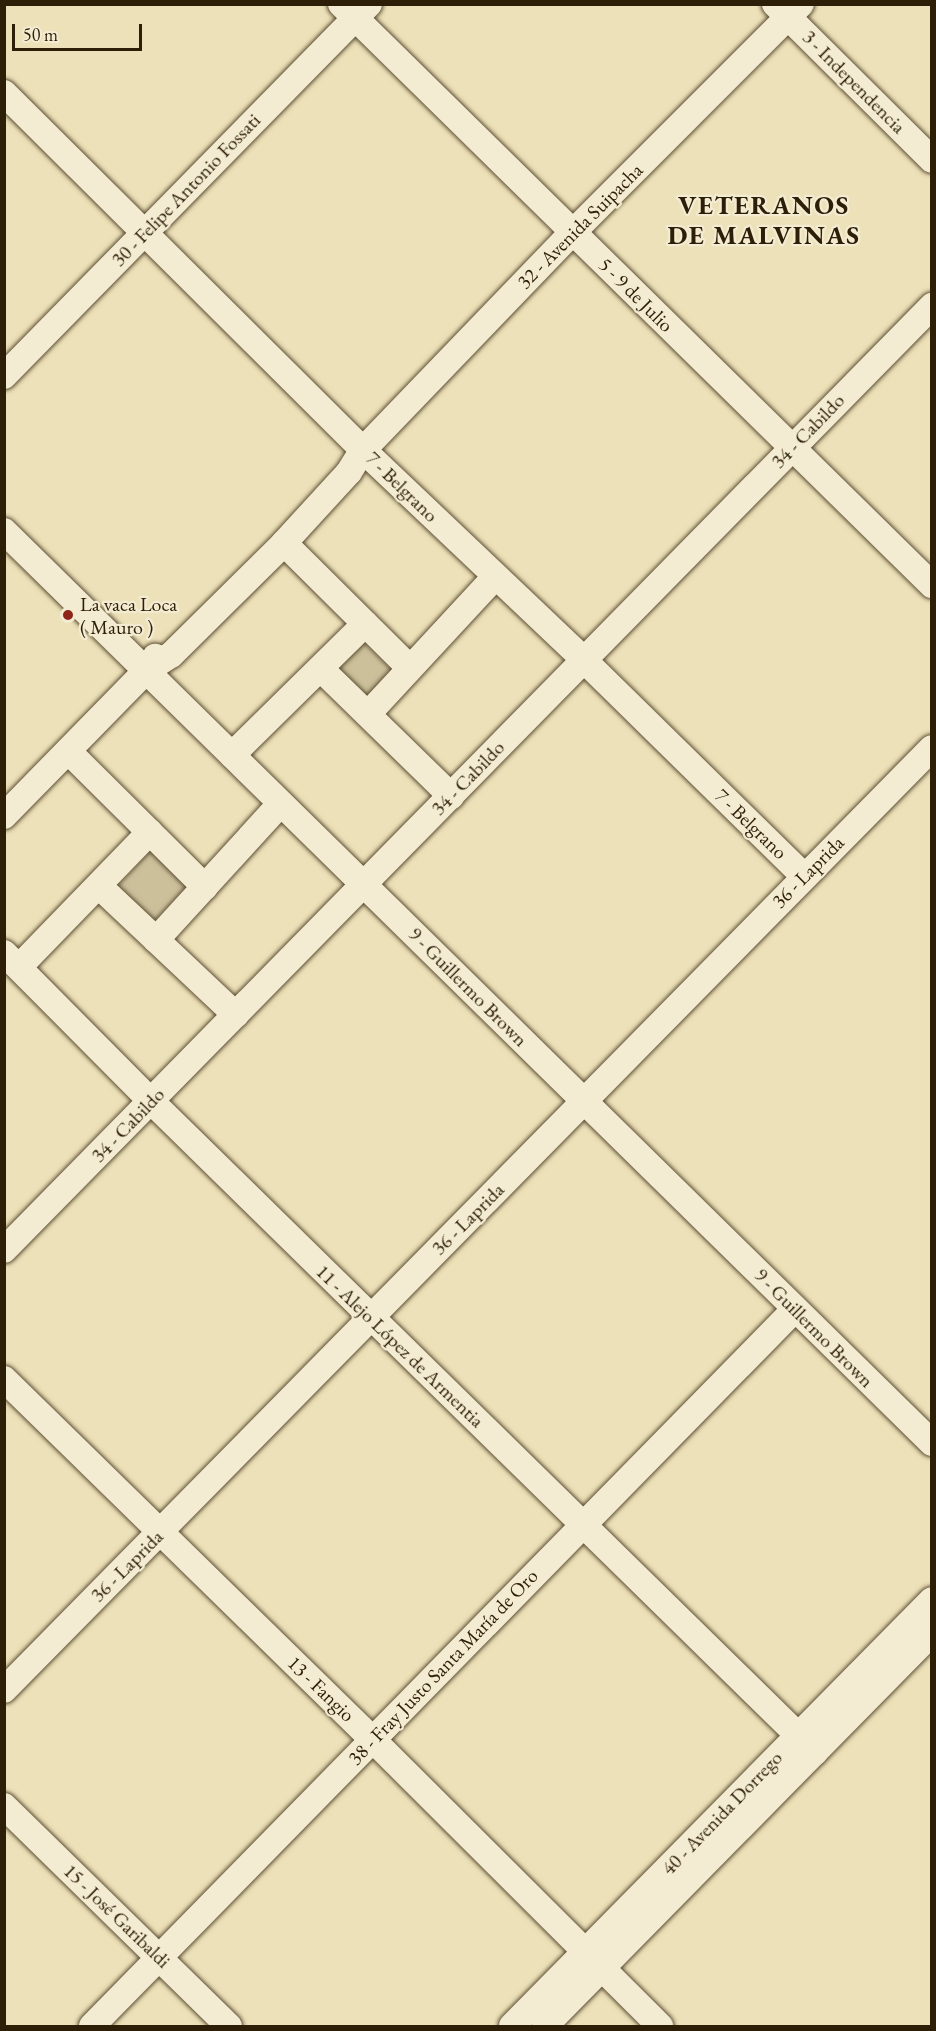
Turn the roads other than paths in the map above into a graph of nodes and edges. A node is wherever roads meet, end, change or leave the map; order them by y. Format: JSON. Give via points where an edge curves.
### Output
{"nodes":[{"id":1,"x":355,"y":9,"type":"edge"},
{"id":2,"x":788,"y":9,"type":"edge"},
{"id":3,"x":4,"y":93,"type":"edge"},
{"id":4,"x":932,"y":160,"type":"edge"},
{"id":5,"x":146,"y":231,"type":"junction"},
{"id":6,"x":573,"y":232,"type":"junction"},
{"id":7,"x":932,"y":306,"type":"edge"},
{"id":8,"x":4,"y":376,"type":"edge"},
{"id":9,"x":792,"y":448,"type":"junction"},
{"id":10,"x":363,"y":450,"type":"junction"},
{"id":11,"x":4,"y":531,"type":"edge"},
{"id":12,"x":284,"y":543,"type":"junction"},
{"id":13,"x":495,"y":577,"type":"junction"},
{"id":14,"x":932,"y":585,"type":"edge"},
{"id":15,"x":365,"y":624,"type":"junction"},
{"id":16,"x":584,"y":660,"type":"junction"},
{"id":17,"x":411,"y":668,"type":"junction"},
{"id":18,"x":321,"y":669,"type":"junction"},
{"id":19,"x":146,"y":670,"type":"junction"},
{"id":20,"x":368,"y":714,"type":"junction"},
{"id":21,"x":932,"y":748,"type":"edge"},
{"id":22,"x":68,"y":751,"type":"junction"},
{"id":23,"x":232,"y":755,"type":"junction"},
{"id":24,"x":451,"y":795,"type":"junction"},
{"id":25,"x":281,"y":803,"type":"junction"},
{"id":26,"x":4,"y":816,"type":"edge"},
{"id":27,"x":150,"y":832,"type":"junction"},
{"id":28,"x":804,"y":876,"type":"junction"},
{"id":29,"x":364,"y":885,"type":"junction"},
{"id":30,"x":99,"y":886,"type":"junction"},
{"id":31,"x":205,"y":887,"type":"junction"},
{"id":32,"x":156,"y":940,"type":"junction"},
{"id":33,"x":12,"y":960,"type":"edge"},
{"id":34,"x":236,"y":1015,"type":"junction"},
{"id":35,"x":151,"y":1101,"type":"junction"},
{"id":36,"x":584,"y":1101,"type":"junction"},
{"id":37,"x":4,"y":1250,"type":"edge"},
{"id":38,"x":795,"y":1309,"type":"junction"},
{"id":39,"x":371,"y":1317,"type":"junction"},
{"id":40,"x":4,"y":1379,"type":"edge"},
{"id":41,"x":932,"y":1443,"type":"edge"},
{"id":42,"x":583,"y":1525,"type":"junction"},
{"id":43,"x":160,"y":1532,"type":"junction"},
{"id":44,"x":932,"y":1600,"type":"edge"},
{"id":45,"x":932,"y":1633,"type":"edge"},
{"id":46,"x":4,"y":1690,"type":"edge"},
{"id":47,"x":372,"y":1739,"type":"junction"},
{"id":48,"x":806,"y":1744,"type":"junction"},
{"id":49,"x":4,"y":1806,"type":"edge"},
{"id":50,"x":158,"y":1957,"type":"junction"},
{"id":51,"x":592,"y":1962,"type":"junction"},
{"id":52,"x":92,"y":2026,"type":"edge"},
{"id":53,"x":229,"y":2026,"type":"edge"},
{"id":54,"x":512,"y":2026,"type":"edge"},
{"id":55,"x":545,"y":2026,"type":"edge"},
{"id":56,"x":660,"y":2026,"type":"edge"}],
"edges":[{"from":1,"to":5,"type":"street","name":"30 - Felipe Antonio Fossati"},
{"from":1,"to":6,"type":"street","name":"5 - 9 de Julio"},
{"from":2,"to":4,"type":"street","name":"3 - Independencia"},
{"from":2,"to":6,"type":"street","name":"32 - Avenida Suipacha"},
{"from":3,"to":5,"type":"street","name":"7 - Belgrano"},
{"from":5,"to":8,"type":"street","name":"30 - Felipe Antonio Fossati"},
{"from":5,"to":10,"type":"street","name":"7 - Belgrano"},
{"from":6,"to":9,"type":"street","name":"5 - 9 de Julio"},
{"from":6,"to":10,"type":"street","name":"32 - Avenida Suipacha"},
{"from":7,"to":9,"type":"street","name":"34 - Cabildo"},
{"from":9,"to":14,"type":"street","name":"5 - 9 de Julio"},
{"from":9,"to":16,"type":"street","name":"34 - Cabildo"},
{"from":10,"to":12,"type":"street","name":"32 - Avenida Suipacha","via":[[349,472]]},
{"from":10,"to":13,"type":"street","name":"7 - Belgrano"},
{"from":10,"to":19,"type":"street","name":"32 - Avenida Suipacha","via":[[340,465],[161,647]]},
{"from":11,"to":19,"type":"street","name":"9 - Guillermo Brown"},
{"from":12,"to":15,"type":"street"},
{"from":12,"to":19,"type":"street","name":"32 - Avenida Suipacha","via":[[171,655]]},
{"from":13,"to":16,"type":"street","name":"7 - Belgrano"},
{"from":13,"to":17,"type":"street"},
{"from":15,"to":17,"type":"street"},
{"from":15,"to":18,"type":"street"},
{"from":16,"to":24,"type":"street","name":"34 - Cabildo"},
{"from":16,"to":28,"type":"street","name":"7 - Belgrano"},
{"from":17,"to":20,"type":"street"},
{"from":18,"to":20,"type":"street"},
{"from":18,"to":23,"type":"street"},
{"from":19,"to":22,"type":"street","name":"32 - Avenida Suipacha"},
{"from":19,"to":23,"type":"street","name":"9 - Guillermo Brown"},
{"from":20,"to":24,"type":"street"},
{"from":21,"to":28,"type":"street","name":"36 - Laprida"},
{"from":22,"to":26,"type":"street","name":"32 - Avenida Suipacha"},
{"from":22,"to":27,"type":"street"},
{"from":23,"to":25,"type":"street","name":"9 - Guillermo Brown"},
{"from":24,"to":29,"type":"street","name":"34 - Cabildo"},
{"from":25,"to":29,"type":"street","name":"9 - Guillermo Brown"},
{"from":25,"to":31,"type":"street"},
{"from":27,"to":30,"type":"street"},
{"from":27,"to":31,"type":"street"},
{"from":28,"to":36,"type":"street","name":"36 - Laprida"},
{"from":29,"to":34,"type":"street","name":"34 - Cabildo"},
{"from":29,"to":36,"type":"street","name":"9 - Guillermo Brown"},
{"from":30,"to":32,"type":"street"},
{"from":30,"to":33,"type":"street"},
{"from":31,"to":32,"type":"street"},
{"from":32,"to":34,"type":"street"},
{"from":33,"to":35,"type":"street","name":"11 - Alejo López de Armentia"},
{"from":34,"to":35,"type":"street","name":"34 - Cabildo"},
{"from":35,"to":37,"type":"street","name":"34 - Cabildo"},
{"from":35,"to":39,"type":"street","name":"11 - Alejo López de Armentia"},
{"from":36,"to":38,"type":"street","name":"9 - Guillermo Brown"},
{"from":36,"to":39,"type":"street","name":"36 - Laprida"},
{"from":38,"to":41,"type":"street","name":"9 - Guillermo Brown"},
{"from":38,"to":42,"type":"street","name":"38 - Fray Justo Santa María de Oro"},
{"from":39,"to":42,"type":"street","name":"11 - Alejo López de Armentia"},
{"from":39,"to":43,"type":"street","name":"36 - Laprida"},
{"from":40,"to":43,"type":"street","name":"13 - Fangio"},
{"from":42,"to":47,"type":"street","name":"38 - Fray Justo Santa María de Oro"},
{"from":42,"to":48,"type":"street","name":"11 - Alejo López de Armentia"},
{"from":43,"to":46,"type":"street","name":"36 - Laprida"},
{"from":43,"to":47,"type":"street","name":"13 - Fangio"},
{"from":44,"to":48,"type":"street","name":"40 - Avenida Dorrego"},
{"from":45,"to":48,"type":"street","name":"40 - Avenida Dorrego"},
{"from":47,"to":50,"type":"street","name":"38 - Fray Justo Santa María de Oro"},
{"from":47,"to":51,"type":"street","name":"13 - Fangio"},
{"from":48,"to":51,"type":"street","name":"40 - Avenida Dorrego"},
{"from":49,"to":50,"type":"street","name":"15 - José Garibaldi"},
{"from":50,"to":52,"type":"street","name":"38 - Fray Justo Santa María de Oro"},
{"from":50,"to":53,"type":"street","name":"15 - José Garibaldi"},
{"from":51,"to":54,"type":"street","name":"40 - Avenida Dorrego"},
{"from":51,"to":55,"type":"street","name":"40 - Avenida Dorrego"},
{"from":51,"to":56,"type":"street","name":"13 - Fangio"}]}
